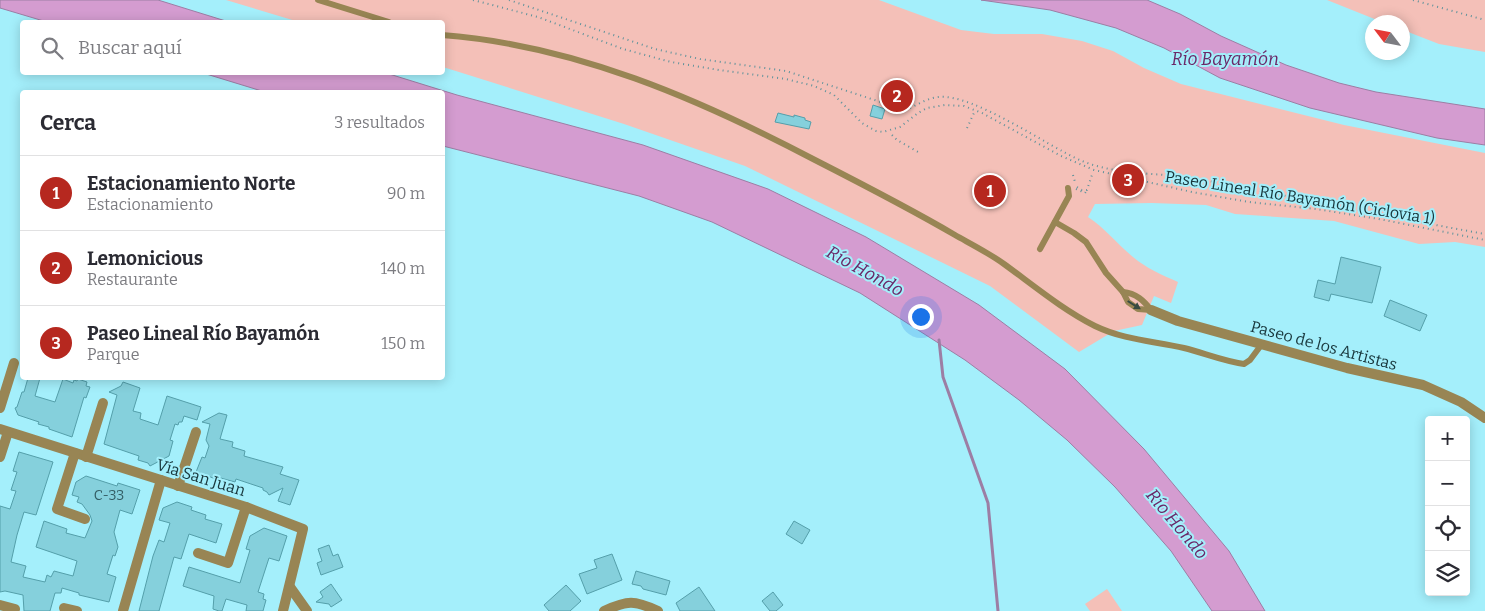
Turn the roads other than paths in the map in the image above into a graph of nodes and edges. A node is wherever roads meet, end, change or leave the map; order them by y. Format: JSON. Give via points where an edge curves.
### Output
{"nodes":[{"id":1,"x":318,"y":0,"type":"edge"},
{"id":2,"x":383,"y":20,"type":"edge"},
{"id":3,"x":445,"y":35,"type":"edge"},
{"id":4,"x":1068,"y":188,"type":"dead end"},
{"id":5,"x":1055,"y":222,"type":"junction"},
{"id":6,"x":1040,"y":249,"type":"dead end"},
{"id":7,"x":1123,"y":292,"type":"junction"},
{"id":8,"x":1151,"y":310,"type":"junction"},
{"id":9,"x":1262,"y":344,"type":"junction"},
{"id":10,"x":14,"y":363,"type":"dead end"},
{"id":11,"x":103,"y":402,"type":"dead end"},
{"id":12,"x":0,"y":408,"type":"edge"},
{"id":13,"x":1485,"y":418,"type":"edge"},
{"id":14,"x":4,"y":430,"type":"edge"},
{"id":15,"x":196,"y":432,"type":"dead end"},
{"id":16,"x":75,"y":453,"type":"junction"},
{"id":17,"x":0,"y":457,"type":"edge"},
{"id":18,"x":86,"y":457,"type":"junction"},
{"id":19,"x":160,"y":480,"type":"junction"},
{"id":20,"x":178,"y":486,"type":"junction"},
{"id":21,"x":246,"y":507,"type":"junction"},
{"id":22,"x":85,"y":519,"type":"dead end"},
{"id":23,"x":198,"y":553,"type":"dead end"},
{"id":24,"x":290,"y":586,"type":"junction"},
{"id":25,"x":0,"y":605,"type":"edge"},
{"id":26,"x":64,"y":608,"type":"dead end"},
{"id":27,"x":16,"y":609,"type":"dead end"},
{"id":28,"x":76,"y":611,"type":"edge"},
{"id":29,"x":123,"y":611,"type":"edge"},
{"id":30,"x":283,"y":611,"type":"edge"},
{"id":31,"x":307,"y":611,"type":"edge"},
{"id":32,"x":604,"y":611,"type":"edge"},
{"id":33,"x":658,"y":611,"type":"edge"}],
"edges":[{"from":1,"to":2,"type":"lane"},
{"from":3,"to":9,"type":"lane","via":[[524,46],[595,65],[731,117],[948,230],[1001,262],[1074,314],[1117,336],[1184,348],[1244,364]]},
{"from":4,"to":5,"type":"lane","via":[[1069,196]]},
{"from":5,"to":6,"type":"lane"},
{"from":5,"to":7,"type":"lane","via":[[1086,242]]},
{"from":7,"to":8,"type":"lane","via":[[1133,293]]},
{"from":7,"to":8,"type":"lane","one_way":true,"via":[[1132,306]]},
{"from":8,"to":9,"type":"street","name":"Paseo de los Artistas","via":[[1178,321]]},
{"from":9,"to":13,"type":"street","name":"Paseo de los Artistas","via":[[1423,385],[1461,402]]},
{"from":10,"to":12,"type":"street"},
{"from":11,"to":18,"type":"street"},
{"from":14,"to":16,"type":"street","name":"Vía San Juan"},
{"from":14,"to":17,"type":"street"},
{"from":15,"to":20,"type":"street"},
{"from":16,"to":18,"type":"street","name":"Vía San Juan"},
{"from":16,"to":22,"type":"street","via":[[57,509]]},
{"from":18,"to":19,"type":"street","name":"Vía San Juan"},
{"from":19,"to":20,"type":"street","name":"Vía San Juan"},
{"from":19,"to":29,"type":"street"},
{"from":20,"to":21,"type":"street","name":"Vía San Juan"},
{"from":21,"to":23,"type":"street","via":[[228,563]]},
{"from":21,"to":24,"type":"street","name":"Vía San Juan","via":[[303,529]]},
{"from":24,"to":30,"type":"street","name":"Vía San Juan"},
{"from":24,"to":31,"type":"street"},
{"from":25,"to":27,"type":"street"},
{"from":26,"to":28,"type":"street"},
{"from":32,"to":33,"type":"street","via":[[623,603],[642,604]]}]}
